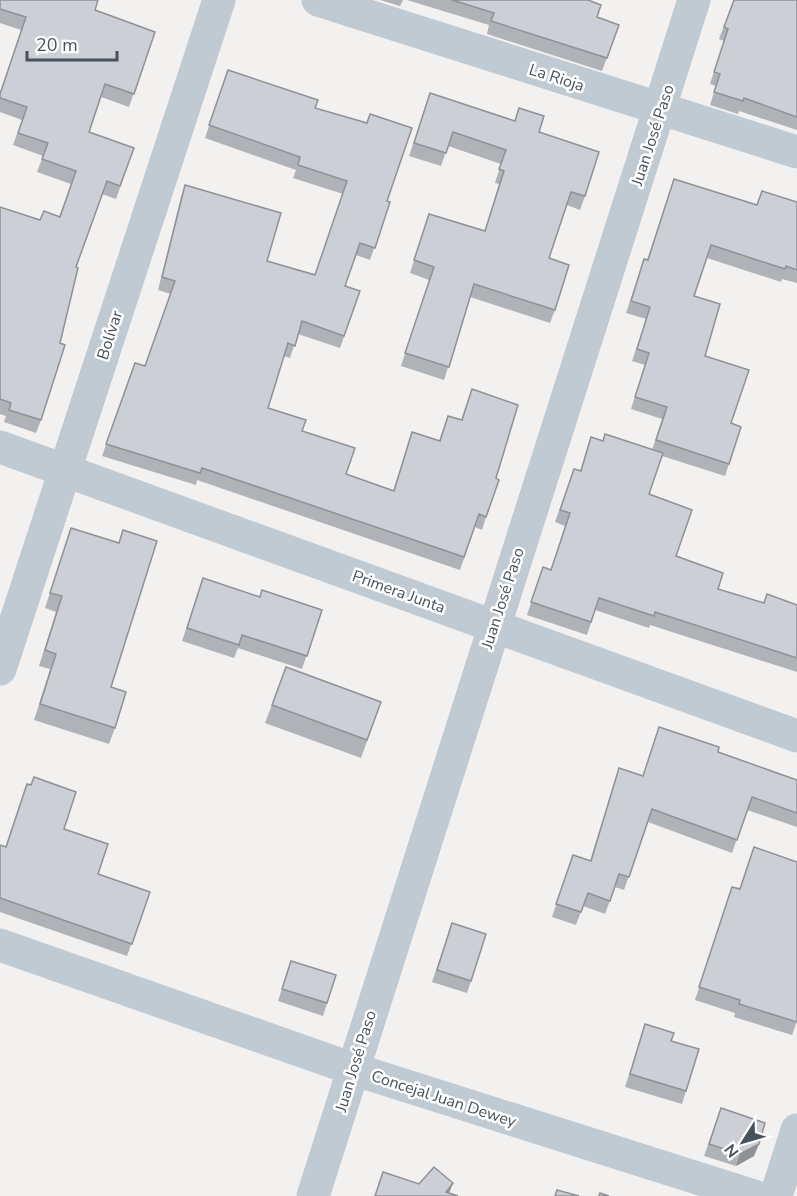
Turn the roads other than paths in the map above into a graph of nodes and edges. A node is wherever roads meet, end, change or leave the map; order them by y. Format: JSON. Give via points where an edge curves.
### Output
{"nodes":[{"id":1,"x":219,"y":0,"type":"edge"},
{"id":2,"x":318,"y":0,"type":"edge"},
{"id":3,"x":693,"y":0,"type":"edge"},
{"id":4,"x":660,"y":110,"type":"junction"},
{"id":5,"x":797,"y":152,"type":"edge"},
{"id":6,"x":0,"y":447,"type":"edge"},
{"id":7,"x":65,"y":471,"type":"junction"},
{"id":8,"x":493,"y":625,"type":"junction"},
{"id":9,"x":0,"y":669,"type":"edge"},
{"id":10,"x":797,"y":736,"type":"edge"},
{"id":11,"x":0,"y":945,"type":"edge"},
{"id":12,"x":353,"y":1070,"type":"junction"},
{"id":13,"x":797,"y":1130,"type":"edge"},
{"id":14,"x":313,"y":1196,"type":"edge"},
{"id":15,"x":754,"y":1196,"type":"edge"},
{"id":16,"x":776,"y":1196,"type":"edge"}],
"edges":[{"from":1,"to":7,"type":"street","name":"Bolívar"},
{"from":2,"to":4,"type":"street","name":"La Rioja"},
{"from":3,"to":4,"type":"street","name":"Juan José Paso"},
{"from":4,"to":5,"type":"street","name":"La Rioja"},
{"from":4,"to":8,"type":"street","name":"Juan José Paso"},
{"from":6,"to":7,"type":"street","name":"Primera Junta"},
{"from":7,"to":8,"type":"street","name":"Primera Junta"},
{"from":7,"to":9,"type":"street","name":"Bolívar"},
{"from":8,"to":10,"type":"street","name":"Primera Junta"},
{"from":8,"to":12,"type":"street","name":"Juan José Paso"},
{"from":11,"to":12,"type":"street","name":"Concejal Juan Dewey"},
{"from":12,"to":14,"type":"street","name":"Juan José Paso"},
{"from":12,"to":15,"type":"street","name":"Concejal Juan Dewey"},
{"from":13,"to":16,"type":"street"}]}
